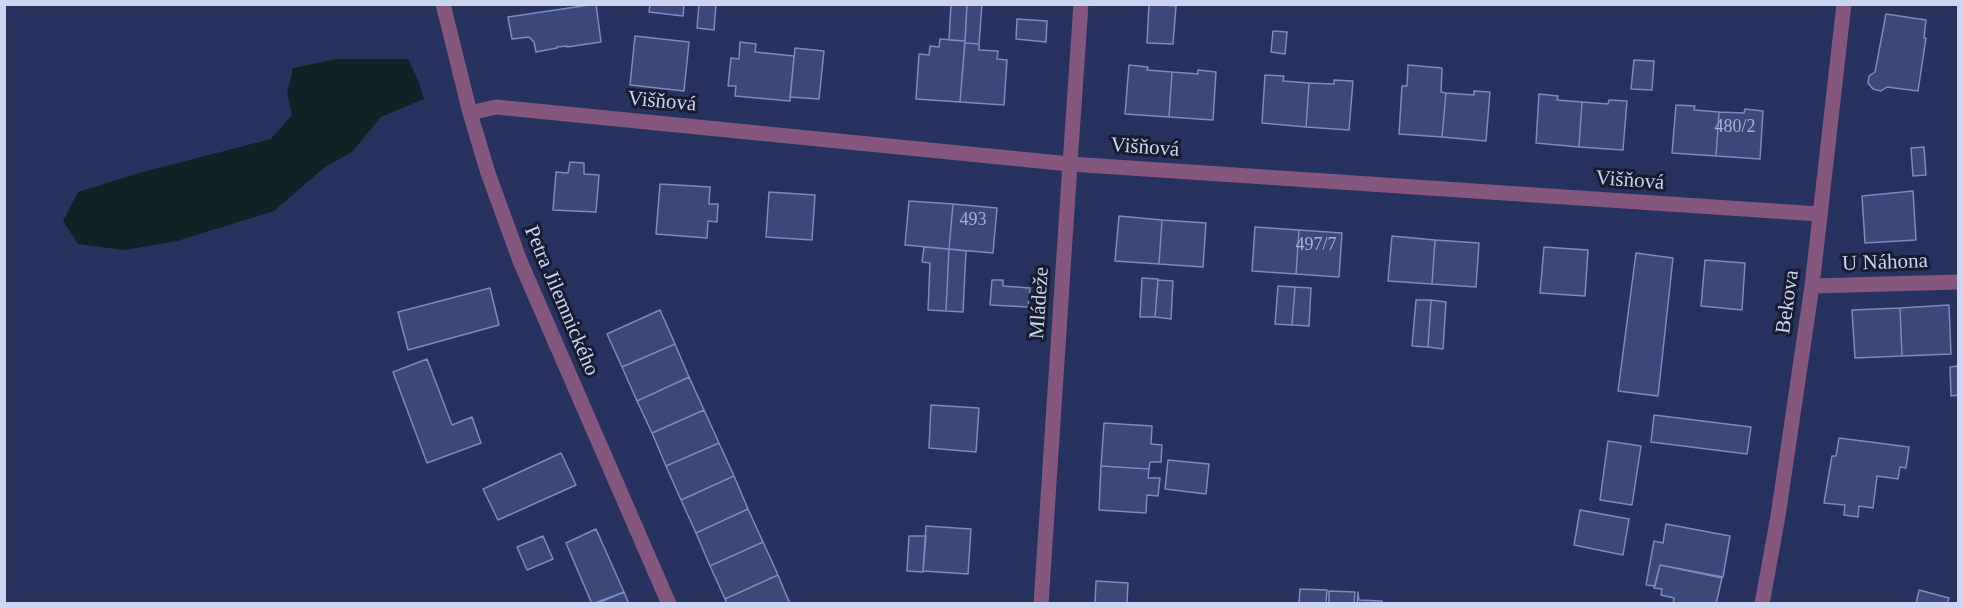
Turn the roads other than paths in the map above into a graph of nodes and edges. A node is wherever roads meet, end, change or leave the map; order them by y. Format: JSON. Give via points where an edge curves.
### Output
{"nodes":[{"id":1,"x":443,"y":4,"type":"edge"},
{"id":2,"x":1081,"y":4,"type":"edge"},
{"id":3,"x":1844,"y":4,"type":"edge"},
{"id":4,"x":470,"y":113,"type":"junction"},
{"id":5,"x":1070,"y":164,"type":"junction"},
{"id":6,"x":1819,"y":214,"type":"junction"},
{"id":7,"x":1959,"y":282,"type":"edge"},
{"id":8,"x":1812,"y":286,"type":"junction"},
{"id":9,"x":669,"y":603,"type":"edge"},
{"id":10,"x":1041,"y":603,"type":"edge"},
{"id":11,"x":1762,"y":603,"type":"edge"}],
"edges":[{"from":1,"to":4,"type":"street","name":"Petra Jilemnického"},
{"from":2,"to":5,"type":"street","name":"Mládeže"},
{"from":3,"to":6,"type":"street","name":"Bekova"},
{"from":4,"to":5,"type":"street","name":"Višňová","via":[[496,107]]},
{"from":4,"to":9,"type":"street","name":"Petra Jilemnického","via":[[520,261]]},
{"from":5,"to":6,"type":"street","name":"Višňová"},
{"from":5,"to":10,"type":"street","name":"Mládeže"},
{"from":6,"to":8,"type":"street","name":"Bekova"},
{"from":7,"to":8,"type":"street","name":"U Náhona"},
{"from":8,"to":11,"type":"street","name":"Bekova"}]}
